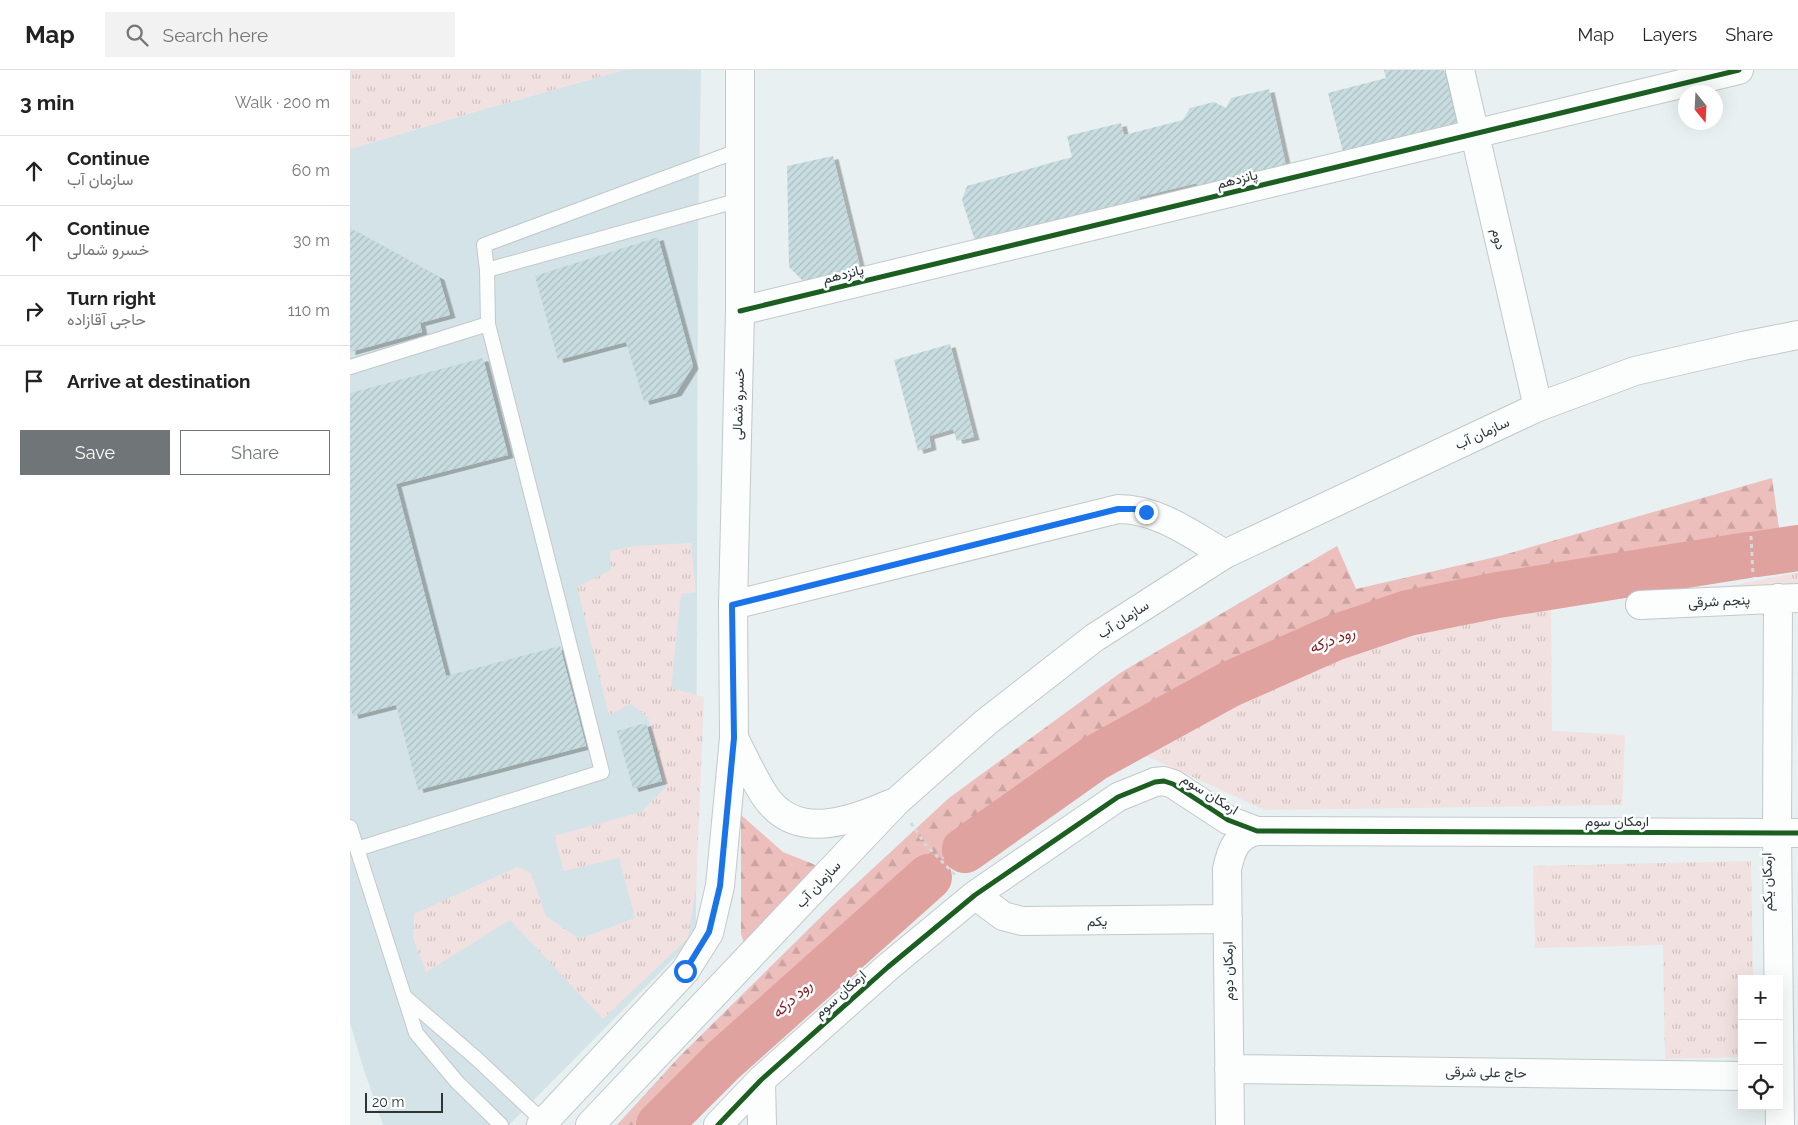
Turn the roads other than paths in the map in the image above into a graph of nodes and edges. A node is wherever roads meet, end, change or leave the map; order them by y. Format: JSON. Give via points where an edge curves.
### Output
{"nodes":[{"id":1,"x":740,"y":70,"type":"edge"},
{"id":2,"x":1460,"y":70,"type":"edge"},
{"id":3,"x":1739,"y":70,"type":"edge"},
{"id":4,"x":1475,"y":134,"type":"junction"},
{"id":5,"x":740,"y":150,"type":"junction"},
{"id":6,"x":740,"y":200,"type":"junction"},
{"id":7,"x":487,"y":270,"type":"junction"},
{"id":8,"x":740,"y":311,"type":"junction"},
{"id":9,"x":488,"y":324,"type":"junction"},
{"id":10,"x":1798,"y":335,"type":"edge"},
{"id":11,"x":350,"y":367,"type":"edge"},
{"id":12,"x":1538,"y":407,"type":"junction"},
{"id":13,"x":1226,"y":554,"type":"junction"},
{"id":14,"x":1788,"y":598,"type":"edge"},
{"id":15,"x":732,"y":605,"type":"junction"},
{"id":16,"x":1640,"y":605,"type":"dead end"},
{"id":17,"x":734,"y":738,"type":"junction"},
{"id":18,"x":896,"y":802,"type":"junction"},
{"id":19,"x":350,"y":827,"type":"edge"},
{"id":20,"x":1257,"y":831,"type":"junction"},
{"id":21,"x":1788,"y":833,"type":"edge"},
{"id":22,"x":357,"y":850,"type":"junction"},
{"id":23,"x":968,"y":888,"type":"junction"},
{"id":24,"x":1228,"y":919,"type":"junction"},
{"id":25,"x":405,"y":997,"type":"junction"},
{"id":26,"x":1230,"y":1069,"type":"junction"},
{"id":27,"x":1738,"y":1076,"type":"edge"},
{"id":28,"x":1786,"y":1076,"type":"edge"},
{"id":29,"x":761,"y":1080,"type":"junction"},
{"id":30,"x":544,"y":1124,"type":"edge"},
{"id":31,"x":501,"y":1125,"type":"edge"},
{"id":32,"x":590,"y":1125,"type":"edge"},
{"id":33,"x":718,"y":1125,"type":"edge"},
{"id":34,"x":762,"y":1125,"type":"edge"},
{"id":35,"x":1230,"y":1125,"type":"edge"},
{"id":36,"x":1780,"y":1125,"type":"edge"}],
"edges":[{"from":1,"to":5,"type":"street","name":"خسرو شمالی"},
{"from":2,"to":4,"type":"street","name":"دوم"},
{"from":3,"to":4,"type":"street","name":"پانزدهم"},
{"from":4,"to":8,"type":"street","name":"پانزدهم"},
{"from":4,"to":12,"type":"street","name":"دوم"},
{"from":5,"to":6,"type":"street","name":"خسرو شمالی"},
{"from":5,"to":7,"type":"lane","via":[[484,245]]},
{"from":6,"to":7,"type":"lane"},
{"from":6,"to":8,"type":"street","name":"خسرو شمالی"},
{"from":7,"to":9,"type":"lane"},
{"from":8,"to":15,"type":"street","name":"خسرو شمالی"},
{"from":9,"to":11,"type":"lane"},
{"from":9,"to":22,"type":"lane","via":[[602,772]]},
{"from":10,"to":12,"type":"street","name":"سازمان آب","via":[[1635,371]]},
{"from":12,"to":13,"type":"street","name":"سازمان آب"},
{"from":13,"to":15,"type":"street","via":[[1166,520],[1134,509],[1118,509]]},
{"from":13,"to":18,"type":"street","name":"سازمان آب","via":[[1094,638],[985,723]]},
{"from":14,"to":16,"type":"street","name":"پنجم شرقی"},
{"from":14,"to":21,"type":"street","name":"ارمکان یکم"},
{"from":15,"to":17,"type":"street","name":"خسرو شمالی"},
{"from":17,"to":18,"type":"street","via":[[765,796],[778,811],[795,820],[814,825],[833,823],[871,813]]},
{"from":17,"to":30,"type":"street","via":[[720,886],[709,932],[685,971]]},
{"from":18,"to":32,"type":"street","name":"سازمان آب"},
{"from":19,"to":22,"type":"lane"},
{"from":20,"to":21,"type":"street","name":"ارمکان سوم"},
{"from":20,"to":23,"type":"street","name":"ارمکان سوم","via":[[1228,820],[1173,784],[1154,782],[1118,796]]},
{"from":20,"to":24,"type":"street","name":"ارمکان دوم","via":[[1237,841],[1229,857]]},
{"from":21,"to":28,"type":"street","name":"ارمکان یکم"},
{"from":22,"to":25,"type":"lane"},
{"from":23,"to":24,"type":"street","name":"یکم","via":[[1003,916],[1022,921]]},
{"from":23,"to":29,"type":"street","name":"ارمکان سوم","via":[[888,967]]},
{"from":24,"to":26,"type":"street","name":"ارمکان دوم"},
{"from":25,"to":30,"type":"lane","via":[[477,1058]]},
{"from":25,"to":31,"type":"lane","via":[[416,1034],[457,1082]]},
{"from":26,"to":27,"type":"street","name":"حاج علی شرقی"},
{"from":26,"to":35,"type":"street","name":"ارمکان دوم"},
{"from":28,"to":36,"type":"street","name":"ارمکان یکم"},
{"from":29,"to":33,"type":"street","name":"ارمکان سوم"},
{"from":29,"to":34,"type":"street"}]}
